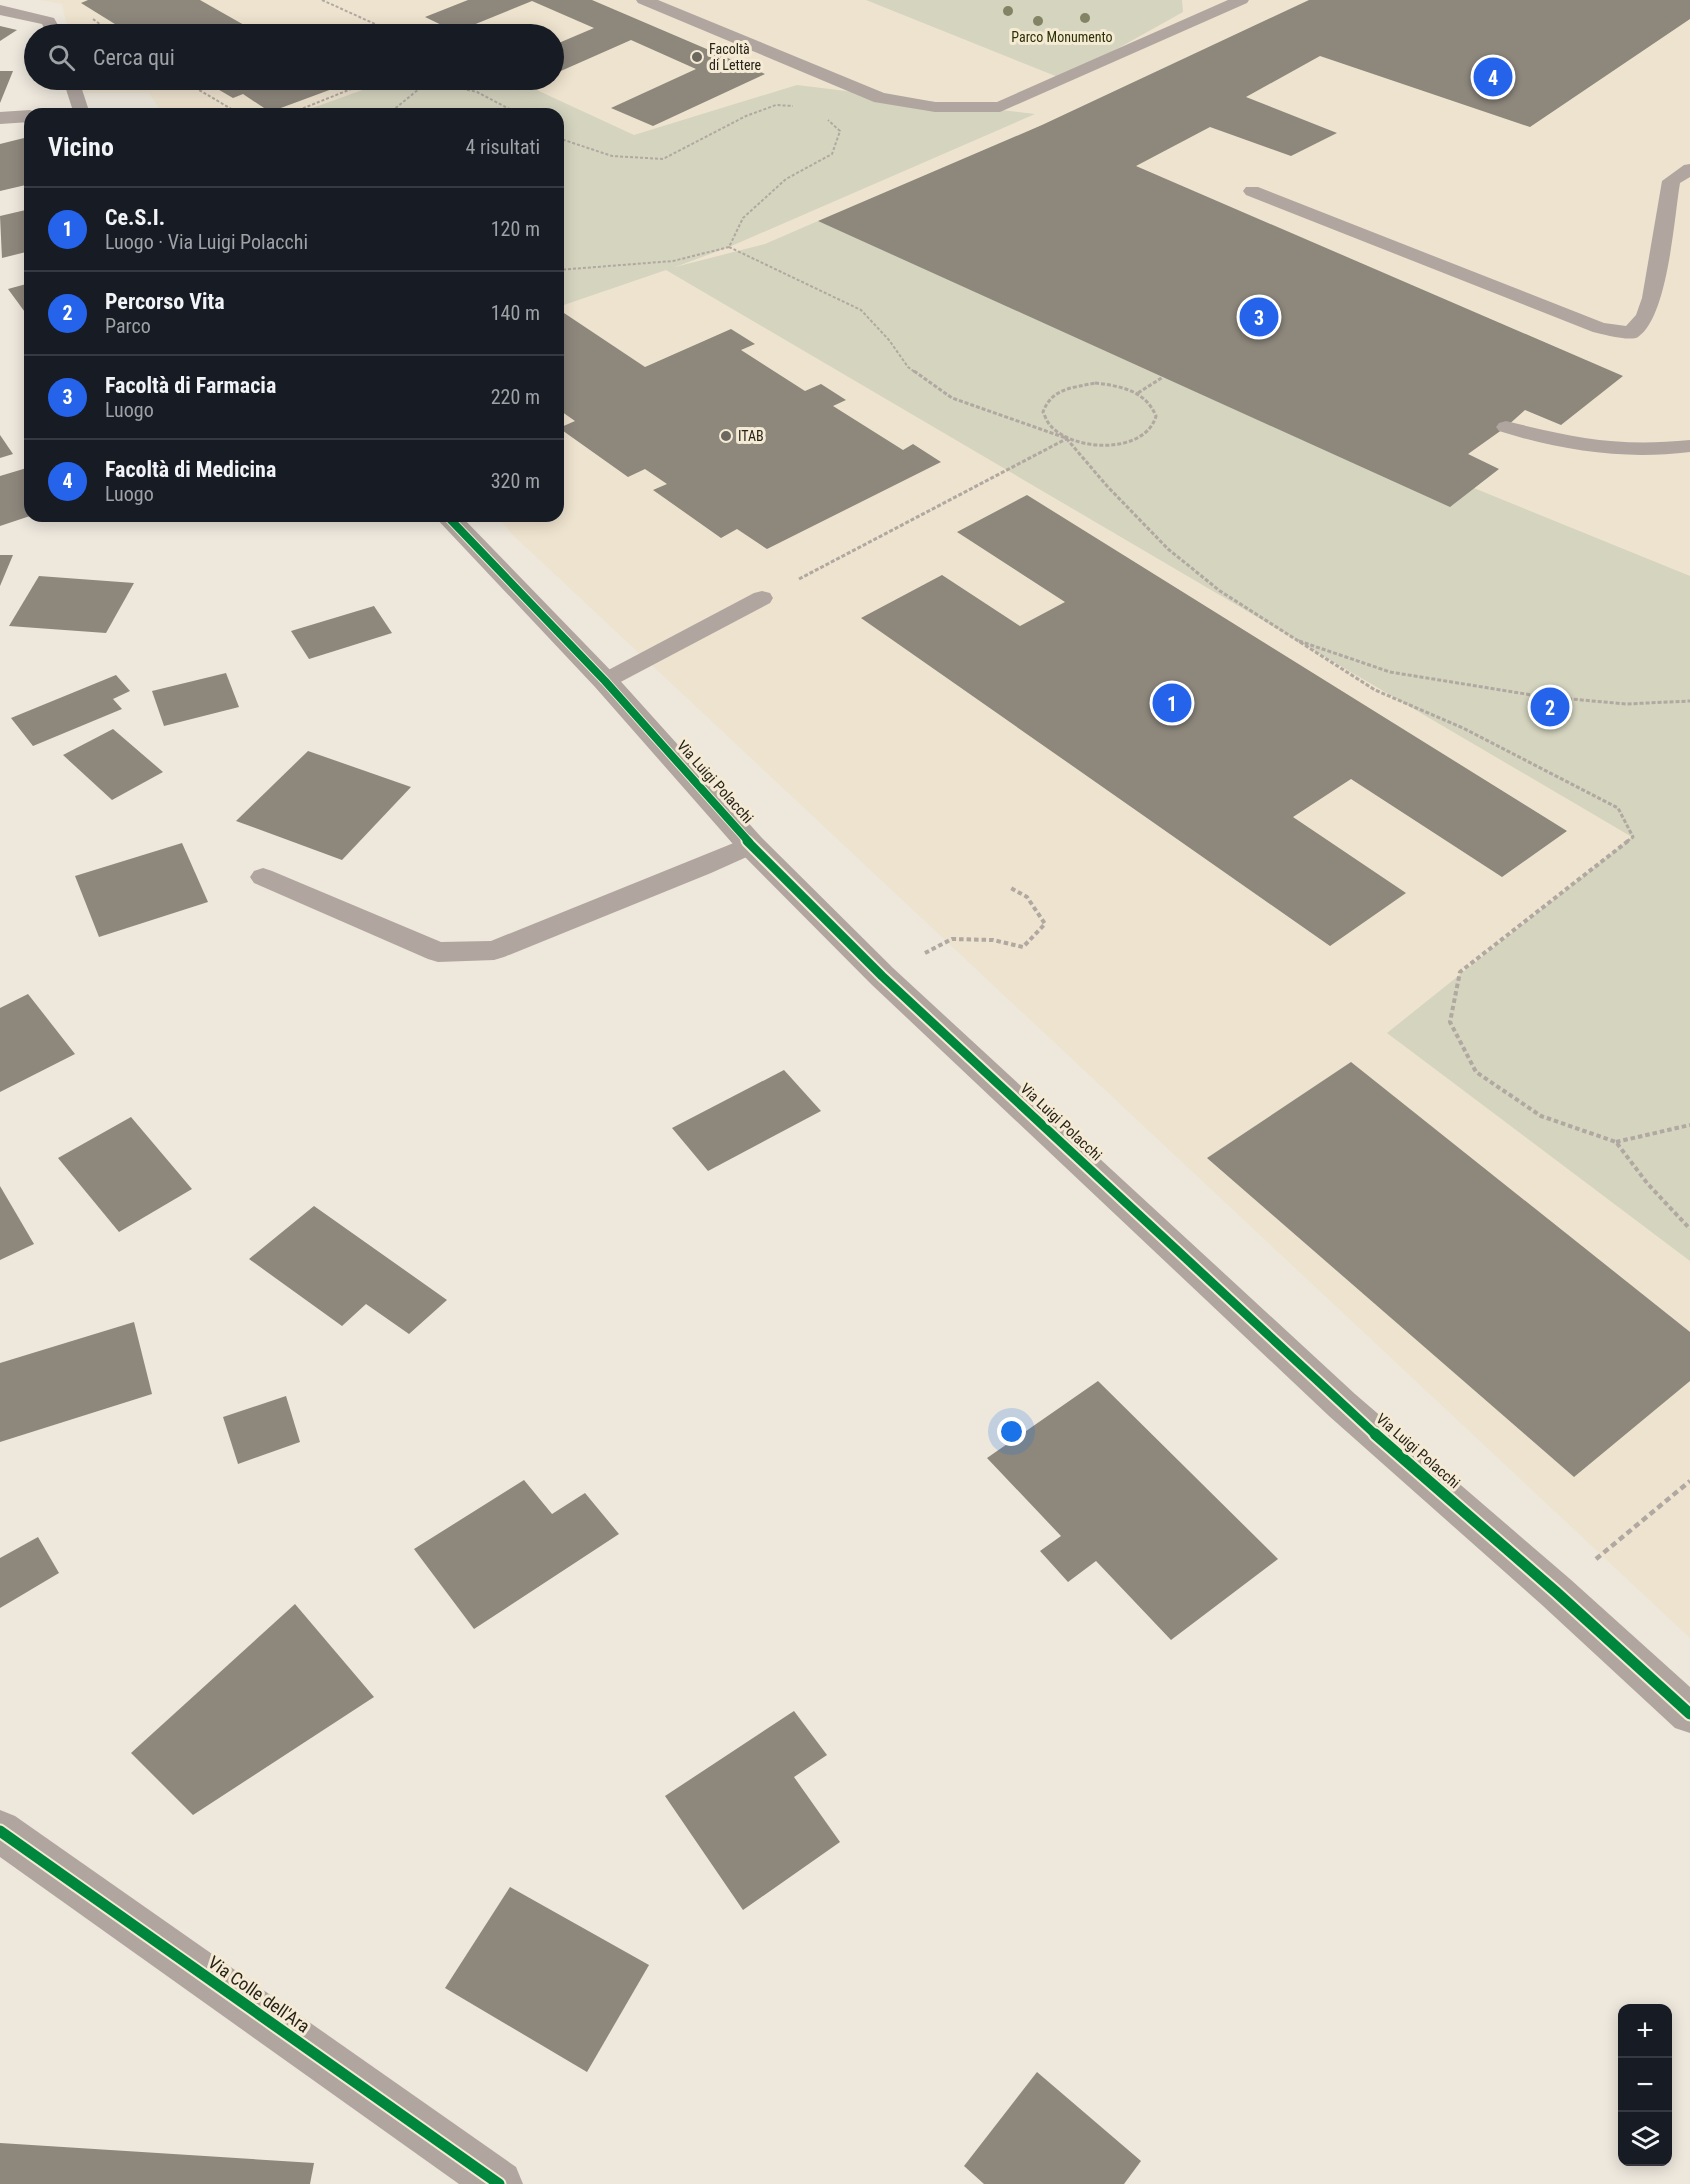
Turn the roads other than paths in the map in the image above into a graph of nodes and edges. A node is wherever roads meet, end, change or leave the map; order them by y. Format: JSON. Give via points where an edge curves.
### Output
{"nodes":[{"id":1,"x":644,"y":0,"type":"edge"},
{"id":2,"x":1241,"y":0,"type":"edge"},
{"id":3,"x":0,"y":10,"type":"edge"},
{"id":4,"x":50,"y":24,"type":"edge"},
{"id":5,"x":74,"y":90,"type":"edge"},
{"id":6,"x":80,"y":108,"type":"edge"},
{"id":7,"x":24,"y":116,"type":"edge"},
{"id":8,"x":0,"y":118,"type":"edge"},
{"id":9,"x":1690,"y":169,"type":"edge"},
{"id":10,"x":1252,"y":191,"type":"dead end"},
{"id":11,"x":1506,"y":427,"type":"dead end"},
{"id":12,"x":1690,"y":446,"type":"edge"},
{"id":13,"x":453,"y":522,"type":"edge"},
{"id":14,"x":762,"y":598,"type":"road end"},
{"id":15,"x":605,"y":681,"type":"junction"},
{"id":16,"x":751,"y":845,"type":"junction"},
{"id":17,"x":263,"y":877,"type":"dead end"},
{"id":18,"x":1690,"y":1714,"type":"edge"},
{"id":19,"x":0,"y":1831,"type":"edge"},
{"id":20,"x":498,"y":2184,"type":"edge"}],
"edges":[{"from":1,"to":2,"type":"lane","via":[[880,98],[935,107],[1000,107]]},
{"from":3,"to":4,"type":"lane"},
{"from":5,"to":6,"type":"lane"},
{"from":7,"to":8,"type":"street"},
{"from":9,"to":10,"type":"lane","via":[[1671,181],[1652,298],[1645,317],[1631,333],[1600,328]]},
{"from":11,"to":12,"type":"lane","via":[[1565,444],[1620,451]]},
{"from":13,"to":15,"type":"street","name":"Via Luigi Polacchi"},
{"from":14,"to":15,"type":"lane"},
{"from":15,"to":16,"type":"street","name":"Via Luigi Polacchi"},
{"from":16,"to":17,"type":"lane","via":[[494,950],[438,952]]},
{"from":16,"to":18,"type":"street","name":"Via Luigi Polacchi","via":[[882,976],[1342,1405]]},
{"from":19,"to":20,"type":"street","name":"Via Colle dell'Ara"}]}
